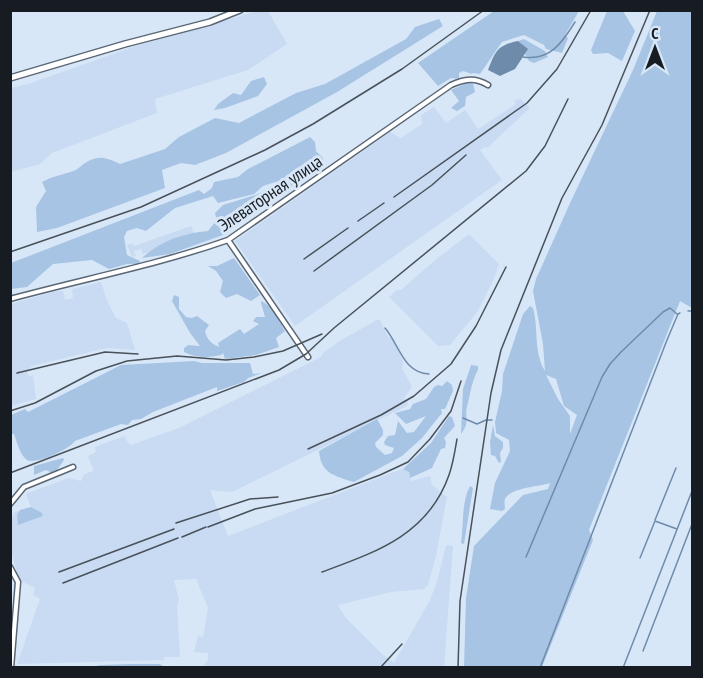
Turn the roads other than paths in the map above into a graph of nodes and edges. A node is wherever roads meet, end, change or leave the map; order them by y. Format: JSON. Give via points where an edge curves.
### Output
{"nodes":[{"id":1,"x":240,"y":10,"type":"edge"},
{"id":2,"x":10,"y":78,"type":"edge"},
{"id":3,"x":488,"y":85,"type":"dead end"},
{"id":4,"x":228,"y":240,"type":"junction"},
{"id":5,"x":10,"y":299,"type":"edge"},
{"id":6,"x":308,"y":357,"type":"dead end"},
{"id":7,"x":73,"y":466,"type":"dead end"},
{"id":8,"x":10,"y":504,"type":"edge"},
{"id":9,"x":10,"y":567,"type":"edge"},
{"id":10,"x":12,"y":668,"type":"edge"}],
"edges":[{"from":1,"to":2,"type":"street","via":[[210,22]]},
{"from":3,"to":4,"type":"street","name":"Элеваторная улица","via":[[473,79],[451,85]]},
{"from":4,"to":5,"type":"street","name":"Элеваторная улица","via":[[189,254]]},
{"from":4,"to":6,"type":"street"},
{"from":7,"to":8,"type":"street","via":[[24,487]]},
{"from":9,"to":10,"type":"street","via":[[18,582]]}]}
